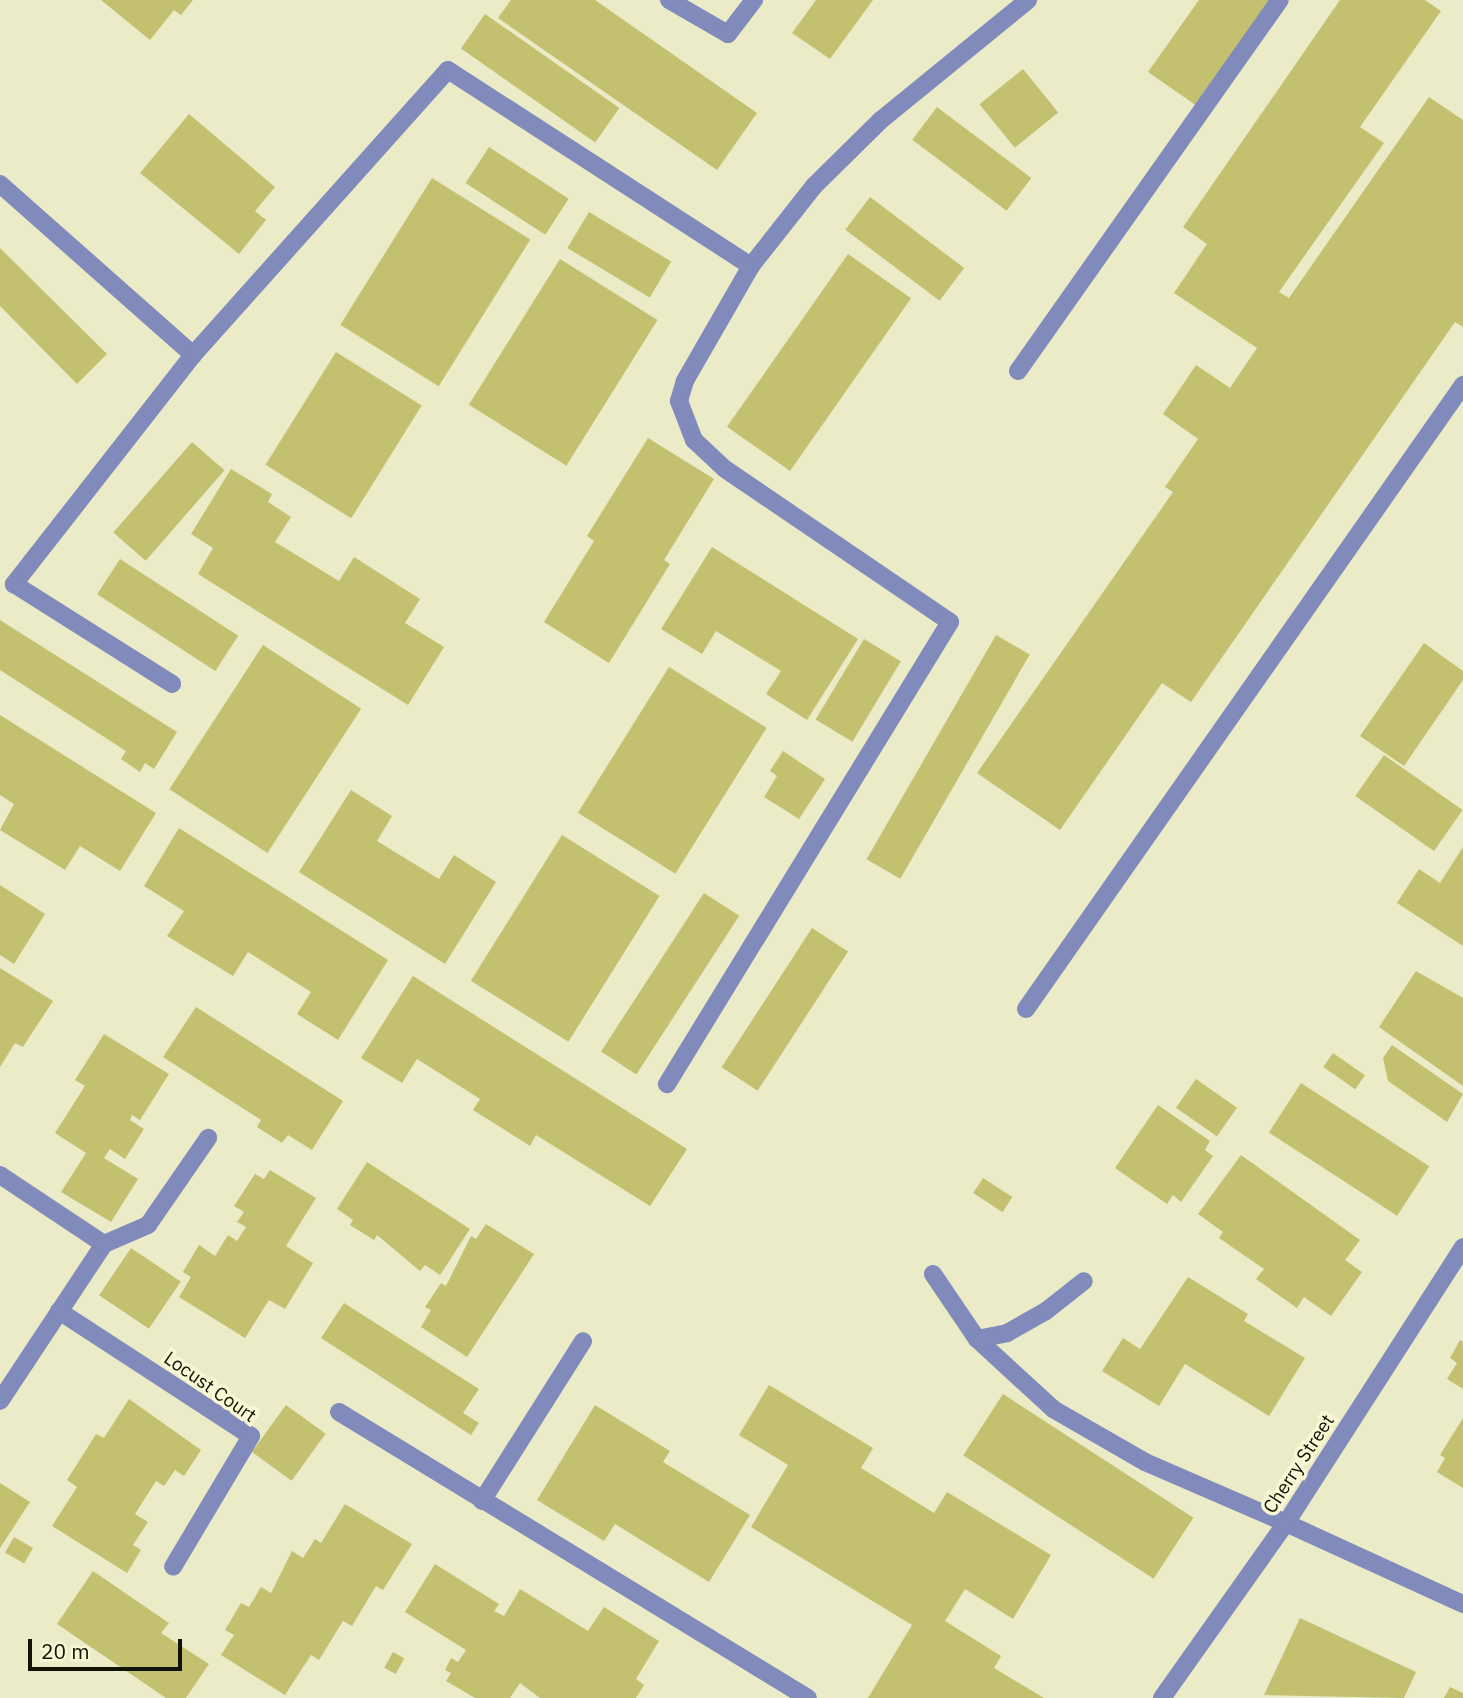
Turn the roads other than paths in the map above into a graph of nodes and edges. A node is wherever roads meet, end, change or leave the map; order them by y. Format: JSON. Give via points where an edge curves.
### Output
{"nodes":[{"id":1,"x":669,"y":0,"type":"edge"},
{"id":2,"x":754,"y":0,"type":"edge"},
{"id":3,"x":1028,"y":0,"type":"edge"},
{"id":4,"x":1280,"y":0,"type":"edge"},
{"id":5,"x":0,"y":184,"type":"edge"},
{"id":6,"x":751,"y":266,"type":"junction"},
{"id":7,"x":193,"y":355,"type":"junction"},
{"id":8,"x":1017,"y":371,"type":"dead end"},
{"id":9,"x":1463,"y":385,"type":"edge"},
{"id":10,"x":172,"y":684,"type":"dead end"},
{"id":11,"x":1026,"y":1009,"type":"dead end"},
{"id":12,"x":667,"y":1084,"type":"dead end"},
{"id":13,"x":208,"y":1138,"type":"dead end"},
{"id":14,"x":0,"y":1175,"type":"edge"},
{"id":15,"x":104,"y":1244,"type":"junction"},
{"id":16,"x":1463,"y":1247,"type":"edge"},
{"id":17,"x":933,"y":1274,"type":"dead end"},
{"id":18,"x":1084,"y":1281,"type":"dead end"},
{"id":19,"x":59,"y":1311,"type":"junction"},
{"id":20,"x":977,"y":1339,"type":"junction"},
{"id":21,"x":583,"y":1341,"type":"dead end"},
{"id":22,"x":0,"y":1401,"type":"edge"},
{"id":23,"x":339,"y":1412,"type":"dead end"},
{"id":24,"x":482,"y":1501,"type":"junction"},
{"id":25,"x":1286,"y":1523,"type":"junction"},
{"id":26,"x":173,"y":1567,"type":"dead end"},
{"id":27,"x":1463,"y":1604,"type":"edge"},
{"id":28,"x":808,"y":1698,"type":"edge"},
{"id":29,"x":1162,"y":1698,"type":"edge"}],
"edges":[{"from":1,"to":2,"type":"street","via":[[728,34]]},
{"from":3,"to":6,"type":"street","via":[[881,120],[814,186]]},
{"from":4,"to":8,"type":"street"},
{"from":5,"to":7,"type":"street"},
{"from":6,"to":7,"type":"street","via":[[448,71]]},
{"from":6,"to":12,"type":"street","via":[[685,381],[679,401],[694,440],[725,469],[950,622]]},
{"from":7,"to":10,"type":"street","via":[[14,584]]},
{"from":9,"to":11,"type":"street"},
{"from":13,"to":15,"type":"street","via":[[148,1225]]},
{"from":14,"to":15,"type":"street"},
{"from":15,"to":19,"type":"street"},
{"from":16,"to":25,"type":"street","name":"Cherry Street"},
{"from":17,"to":20,"type":"street"},
{"from":18,"to":20,"type":"street","via":[[1046,1311],[1007,1332]]},
{"from":19,"to":22,"type":"street"},
{"from":19,"to":26,"type":"street","name":"Locust Court","via":[[251,1436]]},
{"from":20,"to":25,"type":"street","via":[[1053,1409],[1145,1462]]},
{"from":21,"to":24,"type":"street"},
{"from":23,"to":24,"type":"street"},
{"from":24,"to":28,"type":"street"},
{"from":25,"to":27,"type":"street"},
{"from":25,"to":29,"type":"street","name":"Cherry Street"}]}
